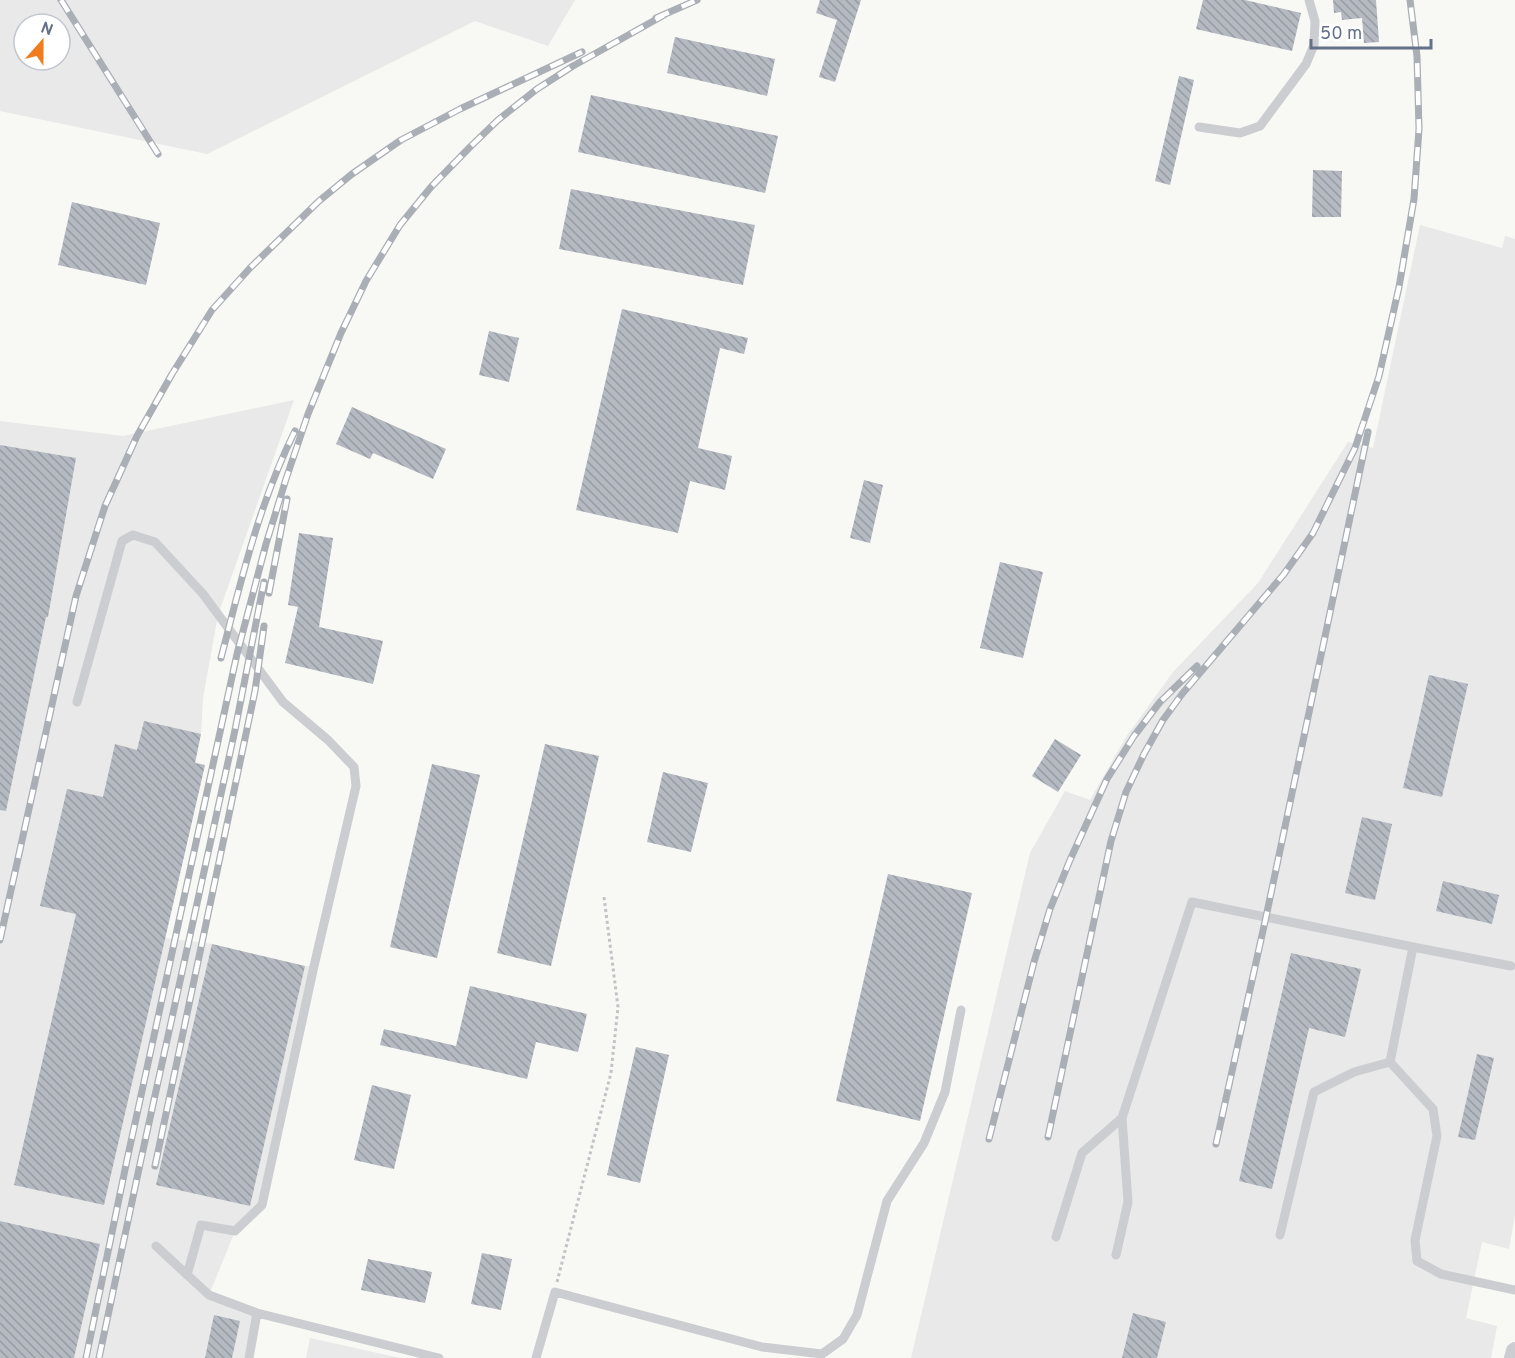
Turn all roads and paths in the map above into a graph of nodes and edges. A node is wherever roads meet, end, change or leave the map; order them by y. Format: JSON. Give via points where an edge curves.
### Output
{"nodes":[{"id":1,"x":1309,"y":0,"type":"edge"},
{"id":2,"x":1199,"y":127,"type":"dead end"},
{"id":3,"x":76,"y":702,"type":"dead end"},
{"id":4,"x":604,"y":897,"type":"dead end"},
{"id":5,"x":1413,"y":947,"type":"junction"},
{"id":6,"x":1511,"y":966,"type":"dead end"},
{"id":7,"x":961,"y":1010,"type":"dead end"},
{"id":8,"x":1390,"y":1062,"type":"junction"},
{"id":9,"x":1122,"y":1118,"type":"junction"},
{"id":10,"x":1281,"y":1235,"type":"dead end"},
{"id":11,"x":1056,"y":1237,"type":"dead end"},
{"id":12,"x":156,"y":1246,"type":"dead end"},
{"id":13,"x":1116,"y":1255,"type":"dead end"},
{"id":14,"x":188,"y":1275,"type":"junction"},
{"id":15,"x":1515,"y":1290,"type":"edge"},
{"id":16,"x":555,"y":1292,"type":"junction"},
{"id":17,"x":257,"y":1313,"type":"junction"},
{"id":18,"x":1515,"y":1351,"type":"edge"},
{"id":19,"x":249,"y":1358,"type":"edge"},
{"id":20,"x":439,"y":1358,"type":"edge"},
{"id":21,"x":536,"y":1358,"type":"edge"},
{"id":22,"x":1514,"y":1358,"type":"edge"}],
"edges":[{"from":1,"to":2,"type":"lane","via":[[1315,21],[1314,45],[1306,64],[1260,126],[1240,133]]},
{"from":3,"to":14,"type":"lane","via":[[122,541],[133,535],[155,542],[203,594],[283,702],[354,768],[356,786],[262,1205],[236,1231],[201,1225]]},
{"from":4,"to":16,"type":"path","via":[[618,1007],[611,1073]]},
{"from":5,"to":6,"type":"lane"},
{"from":5,"to":8,"type":"lane"},
{"from":5,"to":9,"type":"lane","via":[[1192,902]]},
{"from":7,"to":16,"type":"lane","via":[[945,1092],[924,1143],[887,1202],[857,1315],[843,1339],[822,1354],[762,1347]]},
{"from":8,"to":10,"type":"lane","via":[[1354,1072],[1314,1092]]},
{"from":8,"to":15,"type":"lane","via":[[1433,1109],[1437,1136],[1415,1240],[1416,1261],[1441,1274]]},
{"from":9,"to":11,"type":"lane","via":[[1082,1153]]},
{"from":9,"to":13,"type":"lane","via":[[1128,1202]]},
{"from":12,"to":14,"type":"lane"},
{"from":14,"to":17,"type":"lane","via":[[209,1295]]},
{"from":16,"to":21,"type":"lane"},
{"from":17,"to":19,"type":"lane"},
{"from":17,"to":20,"type":"lane"},
{"from":18,"to":22,"type":"street"}]}
